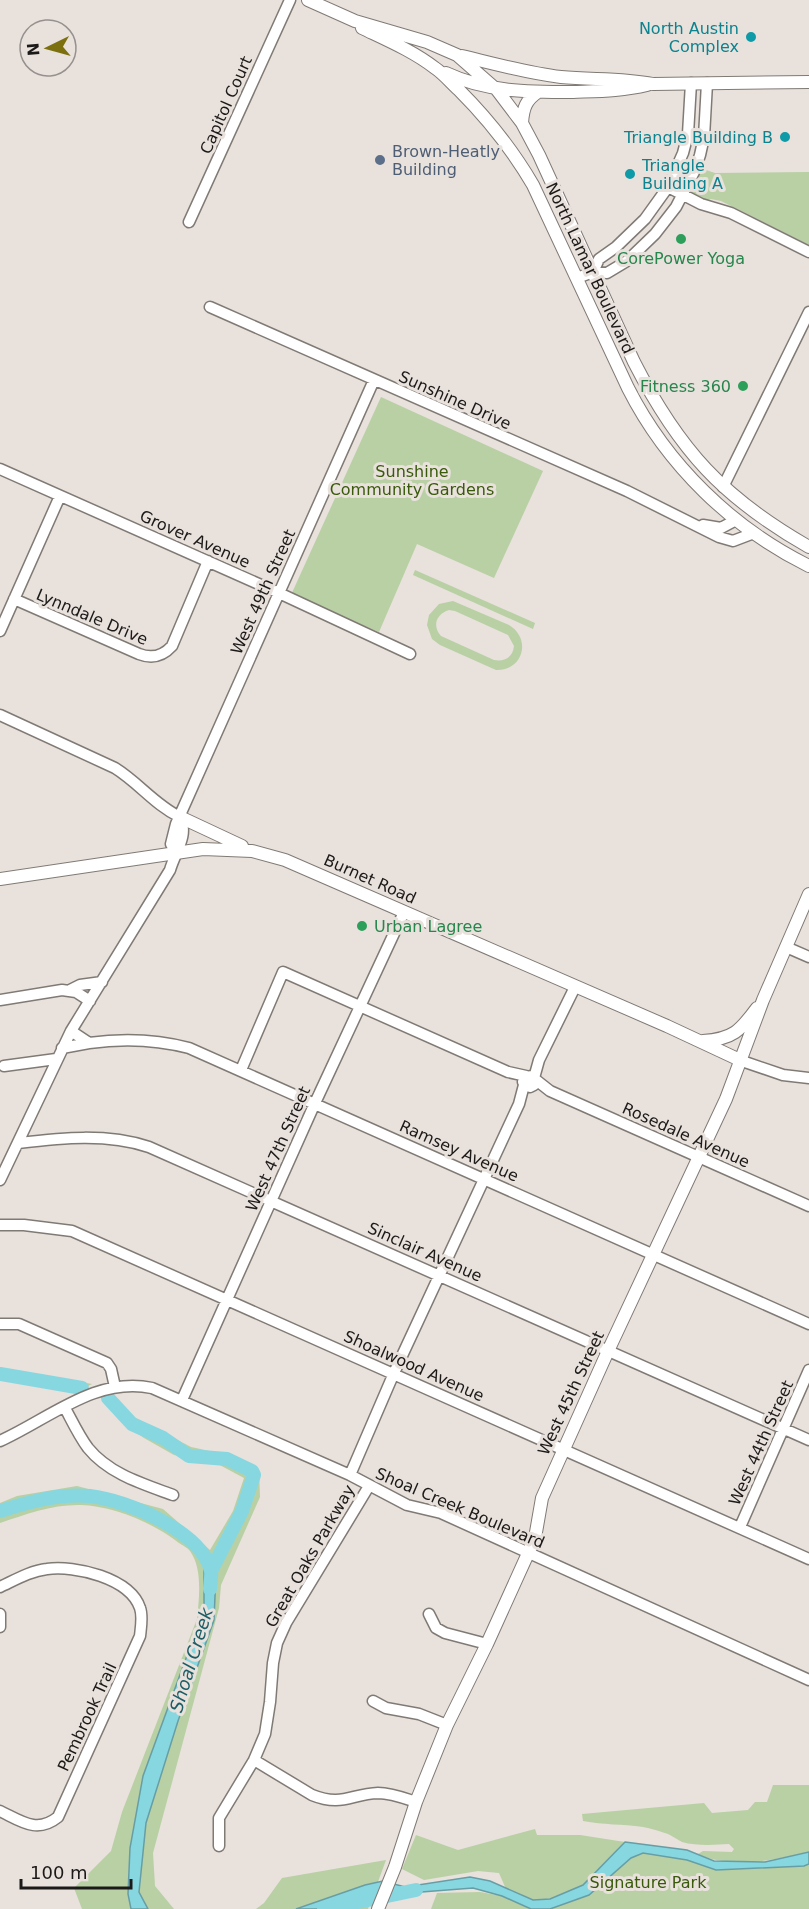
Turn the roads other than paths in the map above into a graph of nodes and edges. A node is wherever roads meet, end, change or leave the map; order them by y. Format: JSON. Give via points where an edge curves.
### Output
{"nodes":[{"id":1,"x":290,"y":0,"type":"edge"},
{"id":2,"x":308,"y":0,"type":"edge"},
{"id":3,"x":355,"y":21,"type":"junction"},
{"id":4,"x":457,"y":55,"type":"junction"},
{"id":5,"x":436,"y":69,"type":"junction"},
{"id":6,"x":809,"y":82,"type":"edge"},
{"id":7,"x":691,"y":83,"type":"junction"},
{"id":8,"x":707,"y":83,"type":"junction"},
{"id":9,"x":653,"y":84,"type":"junction"},
{"id":10,"x":497,"y":90,"type":"junction"},
{"id":11,"x":538,"y":92,"type":"junction"},
{"id":12,"x":522,"y":123,"type":"junction"},
{"id":13,"x":532,"y":185,"type":"junction"},
{"id":14,"x":668,"y":187,"type":"junction"},
{"id":15,"x":682,"y":195,"type":"junction"},
{"id":16,"x":569,"y":219,"type":"junction"},
{"id":17,"x":189,"y":222,"type":"dead end"},
{"id":18,"x":809,"y":252,"type":"edge"},
{"id":19,"x":593,"y":272,"type":"junction"},
{"id":20,"x":577,"y":278,"type":"junction"},
{"id":21,"x":210,"y":307,"type":"dead end"},
{"id":22,"x":809,"y":312,"type":"edge"},
{"id":23,"x":374,"y":380,"type":"junction"},
{"id":24,"x":668,"y":422,"type":"junction"},
{"id":25,"x":652,"y":430,"type":"junction"},
{"id":26,"x":0,"y":469,"type":"edge"},
{"id":27,"x":723,"y":484,"type":"junction"},
{"id":28,"x":60,"y":496,"type":"junction"},
{"id":29,"x":762,"y":519,"type":"junction"},
{"id":30,"x":736,"y":520,"type":"junction"},
{"id":31,"x":688,"y":521,"type":"junction"},
{"id":32,"x":754,"y":533,"type":"junction"},
{"id":33,"x":809,"y":547,"type":"edge"},
{"id":34,"x":208,"y":561,"type":"junction"},
{"id":35,"x":809,"y":566,"type":"edge"},
{"id":36,"x":279,"y":593,"type":"junction"},
{"id":37,"x":14,"y":599,"type":"junction"},
{"id":38,"x":0,"y":631,"type":"edge"},
{"id":39,"x":410,"y":654,"type":"dead end"},
{"id":40,"x":0,"y":715,"type":"edge"},
{"id":41,"x":180,"y":817,"type":"junction"},
{"id":42,"x":252,"y":851,"type":"junction"},
{"id":43,"x":176,"y":852,"type":"junction"},
{"id":44,"x":0,"y":879,"type":"edge"},
{"id":45,"x":809,"y":894,"type":"edge"},
{"id":46,"x":404,"y":912,"type":"junction"},
{"id":47,"x":786,"y":947,"type":"junction"},
{"id":48,"x":809,"y":957,"type":"edge"},
{"id":49,"x":102,"y":982,"type":"junction"},
{"id":50,"x":575,"y":987,"type":"junction"},
{"id":51,"x":70,"y":990,"type":"junction"},
{"id":52,"x":0,"y":1000,"type":"edge"},
{"id":53,"x":763,"y":1000,"type":"junction"},
{"id":54,"x":90,"y":1001,"type":"junction"},
{"id":55,"x":361,"y":1007,"type":"junction"},
{"id":56,"x":71,"y":1031,"type":"junction"},
{"id":57,"x":700,"y":1041,"type":"junction"},
{"id":58,"x":89,"y":1043,"type":"junction"},
{"id":59,"x":62,"y":1048,"type":"junction"},
{"id":60,"x":56,"y":1059,"type":"junction"},
{"id":61,"x":742,"y":1061,"type":"junction"},
{"id":62,"x":4,"y":1066,"type":"dead end"},
{"id":63,"x":241,"y":1070,"type":"junction"},
{"id":64,"x":809,"y":1078,"type":"edge"},
{"id":65,"x":529,"y":1082,"type":"junction"},
{"id":66,"x":315,"y":1103,"type":"junction"},
{"id":67,"x":18,"y":1143,"type":"junction"},
{"id":68,"x":699,"y":1157,"type":"junction"},
{"id":69,"x":484,"y":1179,"type":"junction"},
{"id":70,"x":0,"y":1180,"type":"edge"},
{"id":71,"x":271,"y":1201,"type":"junction"},
{"id":72,"x":809,"y":1206,"type":"edge"},
{"id":73,"x":0,"y":1225,"type":"edge"},
{"id":74,"x":654,"y":1254,"type":"junction"},
{"id":75,"x":439,"y":1275,"type":"junction"},
{"id":76,"x":226,"y":1300,"type":"junction"},
{"id":77,"x":0,"y":1324,"type":"edge"},
{"id":78,"x":809,"y":1324,"type":"edge"},
{"id":79,"x":608,"y":1351,"type":"junction"},
{"id":80,"x":809,"y":1370,"type":"edge"},
{"id":81,"x":394,"y":1373,"type":"junction"},
{"id":82,"x":115,"y":1387,"type":"junction"},
{"id":83,"x":182,"y":1400,"type":"junction"},
{"id":84,"x":65,"y":1408,"type":"junction"},
{"id":85,"x":783,"y":1428,"type":"junction"},
{"id":86,"x":809,"y":1440,"type":"edge"},
{"id":87,"x":0,"y":1441,"type":"edge"},
{"id":88,"x":564,"y":1449,"type":"junction"},
{"id":89,"x":350,"y":1475,"type":"junction"},
{"id":90,"x":369,"y":1486,"type":"junction"},
{"id":91,"x":173,"y":1495,"type":"dead end"},
{"id":92,"x":740,"y":1527,"type":"junction"},
{"id":93,"x":529,"y":1554,"type":"junction"},
{"id":94,"x":809,"y":1558,"type":"edge"},
{"id":95,"x":0,"y":1587,"type":"edge"},
{"id":96,"x":0,"y":1614,"type":"edge"},
{"id":97,"x":429,"y":1614,"type":"dead end"},
{"id":98,"x":0,"y":1627,"type":"edge"},
{"id":99,"x":487,"y":1644,"type":"junction"},
{"id":100,"x":809,"y":1680,"type":"edge"},
{"id":101,"x":374,"y":1701,"type":"dead end"},
{"id":102,"x":447,"y":1725,"type":"junction"},
{"id":103,"x":254,"y":1760,"type":"junction"},
{"id":104,"x":416,"y":1802,"type":"junction"},
{"id":105,"x":0,"y":1811,"type":"edge"},
{"id":106,"x":219,"y":1846,"type":"dead end"},
{"id":107,"x":379,"y":1906,"type":"edge"}],
"edges":[{"from":1,"to":17,"type":"street","name":"Capitol Court"},
{"from":2,"to":3,"type":"main road","name":"North Lamar Boulevard"},
{"from":3,"to":4,"type":"main road","name":"North Lamar Boulevard"},
{"from":3,"to":5,"type":"main road","name":"North Lamar Boulevard"},
{"from":4,"to":9,"type":"main road","via":[[525,72]]},
{"from":4,"to":10,"type":"main road","name":"North Lamar Boulevard"},
{"from":5,"to":10,"type":"main road"},
{"from":5,"to":13,"type":"main road","name":"North Lamar Boulevard","via":[[498,132]]},
{"from":6,"to":8,"type":"main road"},
{"from":7,"to":8,"type":"main road"},
{"from":7,"to":9,"type":"main road"},
{"from":7,"to":14,"type":"street","via":[[688,134]]},
{"from":8,"to":15,"type":"street","via":[[700,155]]},
{"from":9,"to":11,"type":"main road","via":[[628,90]]},
{"from":10,"to":11,"type":"main road"},
{"from":10,"to":12,"type":"main road","name":"North Lamar Boulevard"},
{"from":11,"to":12,"type":"main road","via":[[528,99]]},
{"from":12,"to":16,"type":"main road","name":"North Lamar Boulevard"},
{"from":13,"to":16,"type":"main road","via":[[543,186]]},
{"from":13,"to":20,"type":"main road","name":"North Lamar Boulevard"},
{"from":14,"to":15,"type":"street"},
{"from":14,"to":19,"type":"street","via":[[645,219],[599,259]]},
{"from":15,"to":18,"type":"street","via":[[731,213]]},
{"from":15,"to":19,"type":"street","via":[[643,248],[607,273]]},
{"from":16,"to":19,"type":"main road","name":"North Lamar Boulevard"},
{"from":19,"to":20,"type":"street"},
{"from":19,"to":24,"type":"main road","name":"North Lamar Boulevard","via":[[634,362]]},
{"from":20,"to":25,"type":"main road","name":"North Lamar Boulevard"},
{"from":21,"to":23,"type":"street","name":"Sunshine Drive"},
{"from":22,"to":27,"type":"street"},
{"from":23,"to":31,"type":"street","name":"Sunshine Drive"},
{"from":23,"to":36,"type":"street","name":"West 49th Street"},
{"from":24,"to":25,"type":"main road"},
{"from":24,"to":27,"type":"main road","name":"North Lamar Boulevard","via":[[706,471]]},
{"from":25,"to":30,"type":"main road","name":"North Lamar Boulevard","via":[[681,467]]},
{"from":26,"to":28,"type":"street","name":"Grover Avenue"},
{"from":27,"to":29,"type":"main road","name":"North Lamar Boulevard"},
{"from":28,"to":34,"type":"street","name":"Grover Avenue"},
{"from":28,"to":37,"type":"street"},
{"from":29,"to":30,"type":"main road"},
{"from":29,"to":33,"type":"main road","name":"North Lamar Boulevard"},
{"from":30,"to":31,"type":"street","name":"Sunshine Drive","via":[[717,528]]},
{"from":30,"to":32,"type":"main road","name":"North Lamar Boulevard"},
{"from":31,"to":32,"type":"street","name":"Sunshine Drive","via":[[728,540]]},
{"from":32,"to":35,"type":"main road","name":"North Lamar Boulevard"},
{"from":34,"to":36,"type":"street","name":"Grover Avenue"},
{"from":34,"to":37,"type":"street","name":"Lynndale Drive","via":[[171,646],[160,655],[144,656]]},
{"from":36,"to":39,"type":"street","name":"Grover Avenue"},
{"from":36,"to":41,"type":"street","name":"West 49th Street"},
{"from":37,"to":38,"type":"street"},
{"from":40,"to":41,"type":"street","via":[[115,768],[161,807]]},
{"from":41,"to":42,"type":"main road"},
{"from":41,"to":43,"type":"street","name":"West 49th Street","via":[[171,844]]},
{"from":42,"to":43,"type":"main road","name":"Burnet Road","via":[[219,848]]},
{"from":42,"to":46,"type":"main road","name":"Burnet Road","via":[[285,860]]},
{"from":43,"to":44,"type":"main road","name":"Burnet Road"},
{"from":43,"to":49,"type":"street","name":"West 49th Street","via":[[170,870]]},
{"from":45,"to":47,"type":"main road","name":"West 45th Street"},
{"from":46,"to":50,"type":"main road","name":"Burnet Road"},
{"from":46,"to":55,"type":"street","name":"West 47th Street"},
{"from":47,"to":48,"type":"street"},
{"from":47,"to":53,"type":"main road","name":"West 45th Street"},
{"from":49,"to":51,"type":"street"},
{"from":49,"to":54,"type":"street","name":"West 49th Street"},
{"from":50,"to":57,"type":"main road","name":"Burnet Road"},
{"from":50,"to":65,"type":"street","via":[[534,1064]]},
{"from":51,"to":52,"type":"street"},
{"from":51,"to":54,"type":"street"},
{"from":53,"to":57,"type":"main road","via":[[737,1033]]},
{"from":53,"to":61,"type":"main road","name":"West 45th Street"},
{"from":54,"to":56,"type":"street","name":"West 49th Street"},
{"from":55,"to":63,"type":"street","name":"Rosedale Avenue","via":[[283,972]]},
{"from":55,"to":65,"type":"street","name":"Rosedale Avenue"},
{"from":55,"to":66,"type":"street","name":"West 47th Street"},
{"from":56,"to":58,"type":"street"},
{"from":56,"to":59,"type":"street","name":"West 49th Street"},
{"from":57,"to":61,"type":"main road","name":"Burnet Road"},
{"from":58,"to":59,"type":"street","name":"Ramsey Avenue"},
{"from":58,"to":63,"type":"street","name":"Ramsey Avenue","via":[[127,1039],[168,1042]]},
{"from":59,"to":60,"type":"street","name":"West 49th Street"},
{"from":60,"to":62,"type":"street"},
{"from":60,"to":67,"type":"street","name":"West 49th Street"},
{"from":61,"to":64,"type":"street","name":"Burnet Road","via":[[783,1075]]},
{"from":61,"to":68,"type":"main road","name":"West 45th Street"},
{"from":63,"to":66,"type":"street","name":"Ramsey Avenue"},
{"from":65,"to":68,"type":"street","name":"Rosedale Avenue"},
{"from":65,"to":69,"type":"street"},
{"from":66,"to":69,"type":"street","name":"Ramsey Avenue"},
{"from":66,"to":71,"type":"street","name":"West 47th Street"},
{"from":67,"to":70,"type":"street","name":"West 49th Street"},
{"from":67,"to":71,"type":"street","name":"Sinclair Avenue","via":[[84,1137],[125,1141],[149,1147]]},
{"from":68,"to":72,"type":"street","name":"Rosedale Avenue"},
{"from":68,"to":74,"type":"main road","name":"West 45th Street"},
{"from":69,"to":74,"type":"street","name":"Ramsey Avenue"},
{"from":69,"to":75,"type":"street"},
{"from":71,"to":75,"type":"street","name":"Sinclair Avenue"},
{"from":71,"to":76,"type":"street","name":"West 47th Street"},
{"from":73,"to":76,"type":"street","name":"Shoalwood Avenue","via":[[72,1231]]},
{"from":74,"to":78,"type":"street","name":"Ramsey Avenue"},
{"from":74,"to":79,"type":"main road","name":"West 45th Street"},
{"from":75,"to":79,"type":"street","name":"Sinclair Avenue"},
{"from":75,"to":81,"type":"street"},
{"from":76,"to":81,"type":"street","name":"Shoalwood Avenue"},
{"from":76,"to":83,"type":"street","name":"West 47th Street"},
{"from":77,"to":82,"type":"street","via":[[19,1324],[107,1363]]},
{"from":79,"to":85,"type":"street","name":"Sinclair Avenue"},
{"from":79,"to":88,"type":"main road","name":"West 45th Street"},
{"from":80,"to":85,"type":"street","name":"West 44th Street"},
{"from":81,"to":88,"type":"street","name":"Shoalwood Avenue"},
{"from":81,"to":89,"type":"street"},
{"from":82,"to":83,"type":"street","name":"Shoal Creek Boulevard","via":[[141,1386]]},
{"from":82,"to":84,"type":"street","name":"Shoal Creek Boulevard","via":[[91,1393]]},
{"from":83,"to":89,"type":"street","name":"Shoal Creek Boulevard"},
{"from":84,"to":87,"type":"street","name":"Shoal Creek Boulevard"},
{"from":84,"to":91,"type":"street","via":[[100,1461],[135,1481]]},
{"from":85,"to":86,"type":"street","name":"Sinclair Avenue"},
{"from":85,"to":92,"type":"street","name":"West 44th Street"},
{"from":88,"to":92,"type":"street","name":"Shoalwood Avenue"},
{"from":88,"to":93,"type":"main road","name":"West 45th Street","via":[[542,1498],[536,1538]]},
{"from":89,"to":90,"type":"street","name":"Shoal Creek Boulevard"},
{"from":90,"to":93,"type":"street","name":"Shoal Creek Boulevard","via":[[407,1505],[441,1513]]},
{"from":90,"to":103,"type":"street","name":"Great Oaks Parkway","via":[[277,1643],[265,1734]]},
{"from":92,"to":94,"type":"street","name":"Shoalwood Avenue"},
{"from":93,"to":99,"type":"main road","name":"West 45th Street"},
{"from":93,"to":100,"type":"street","name":"Shoal Creek Boulevard"},
{"from":95,"to":105,"type":"street","name":"Pembrook Trail","via":[[35,1572],[70,1569],[104,1577],[128,1592],[140,1608],[140,1636],[57,1817],[49,1824],[30,1825]]},
{"from":96,"to":98,"type":"street"},
{"from":97,"to":99,"type":"street","via":[[436,1628],[445,1633]]},
{"from":99,"to":102,"type":"main road","name":"West 45th Street"},
{"from":101,"to":102,"type":"street"},
{"from":102,"to":104,"type":"main road","name":"West 45th Street"},
{"from":103,"to":104,"type":"street","via":[[322,1799],[334,1801],[382,1793]]},
{"from":103,"to":106,"type":"street","name":"Great Oaks Parkway","via":[[219,1818]]},
{"from":104,"to":107,"type":"main road","name":"West 45th Street"}]}
